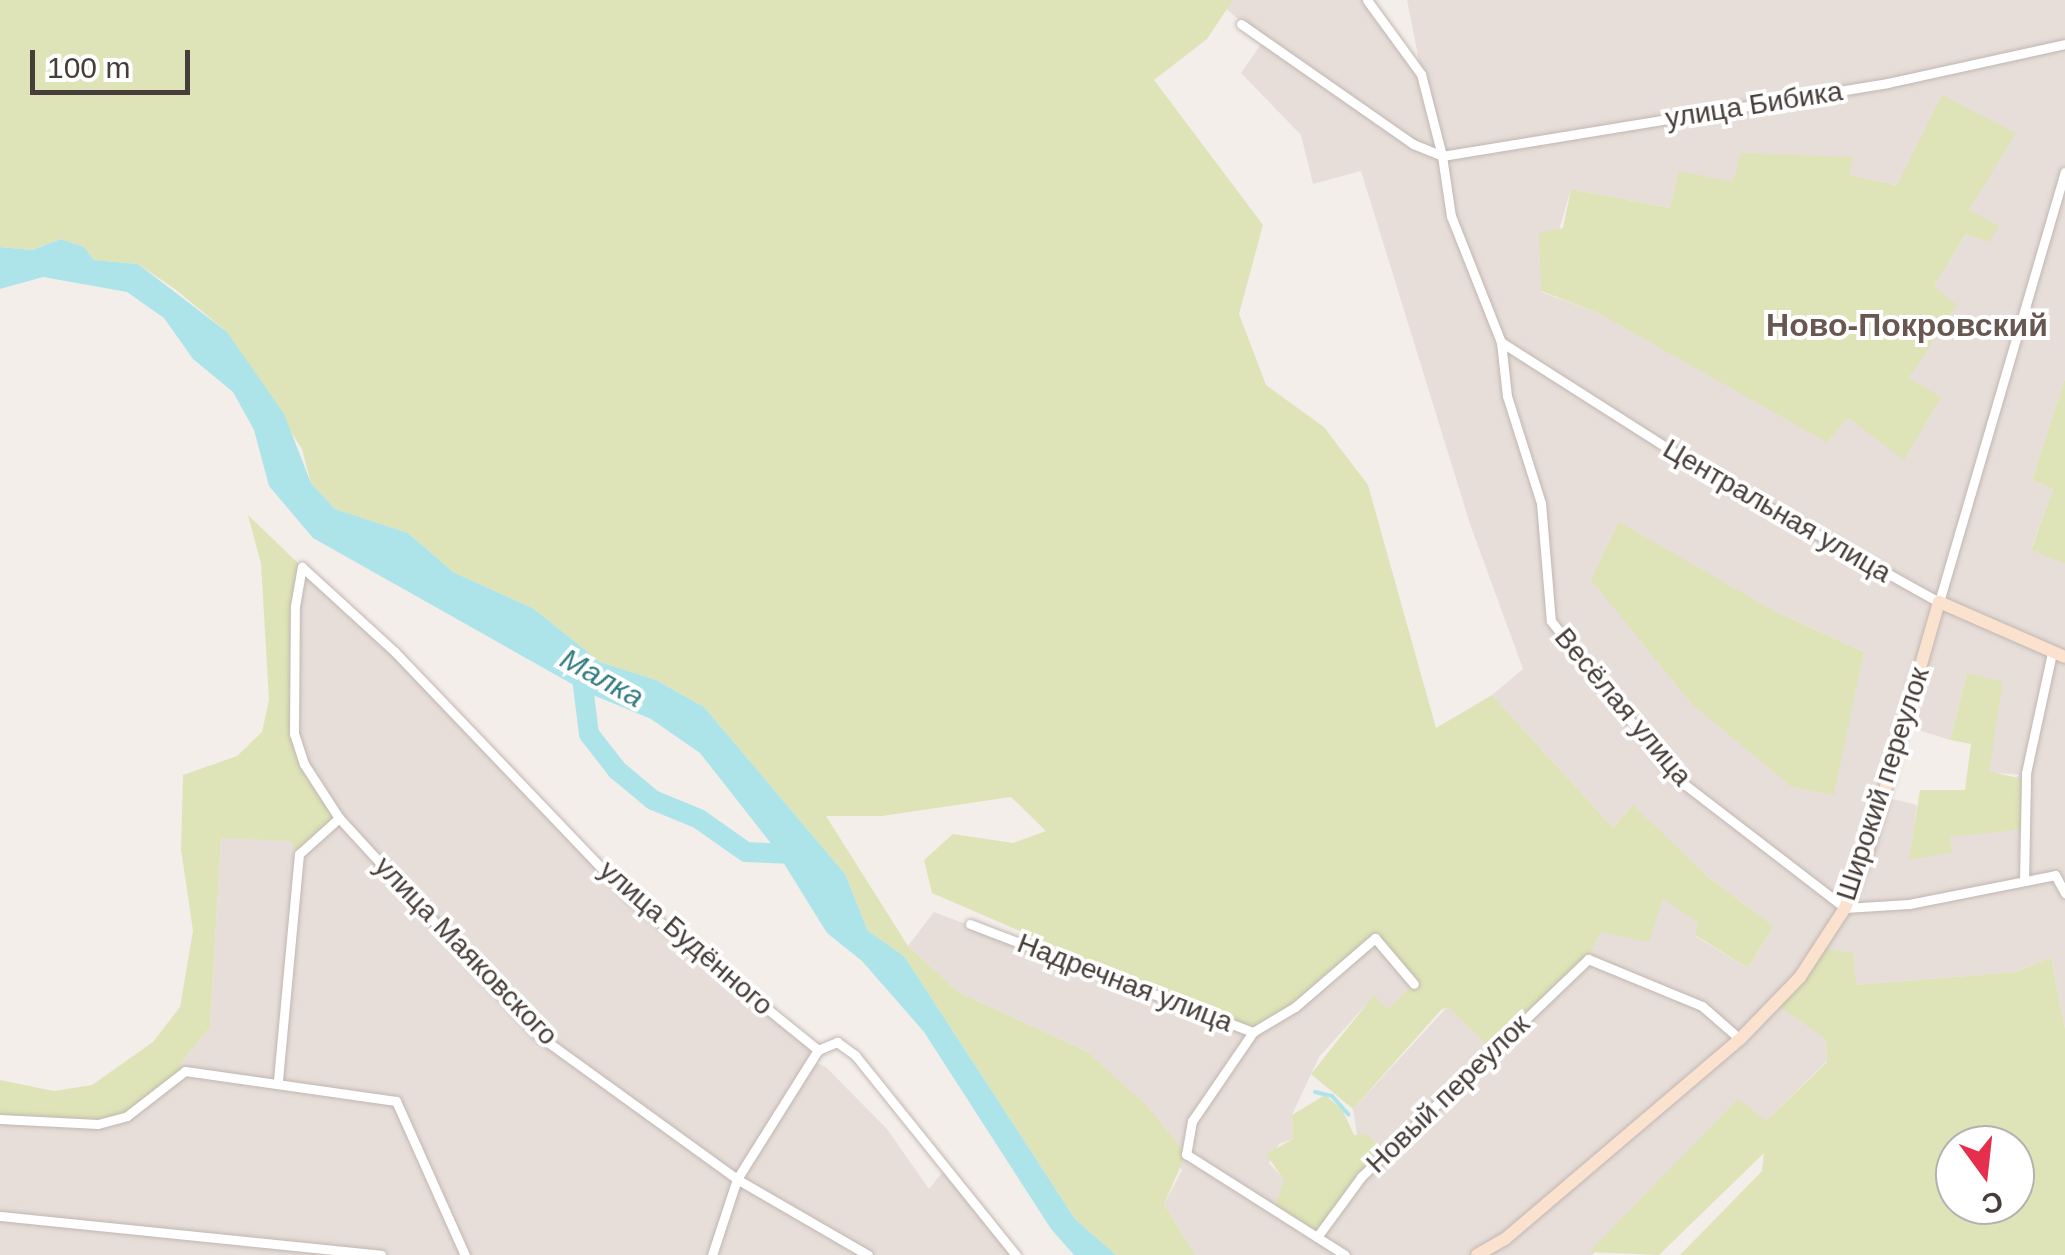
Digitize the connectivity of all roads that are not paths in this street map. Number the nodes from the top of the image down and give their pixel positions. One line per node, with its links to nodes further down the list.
1 (1367, 0): 4 (street, Весёлая улица)
2 (1242, 24): 4 (street)
3 (2065, 44): 4 (street, улица Бибика)
4 (1442, 156): 6 (street, Весёлая улица)
5 (2065, 172): 8 (street, Широкий переулок)
6 (1501, 342): 8 (street, Центральная улица); 13 (street, Весёлая улица)
7 (302, 567): 10 (street, улица Маяковского); 18 (street, улица Будённого)
8 (1939, 602): 9 (street, Центральная улица); 13 (street, Широкий переулок)
9 (2059, 655): 11 (street)
10 (340, 818): 19 (street); 21 (street, улица Маяковского)
11 (2024, 881): 12 (street); 13 (street)
12 (2065, 893)
13 (1845, 908): 17 (street, Широкий переулок)
14 (970, 924): 16 (street, Надречная улица)
15 (1414, 984): 16 (street)
16 (1253, 1032): 23 (street, Надречная улица)
17 (1740, 1039): 23 (street, Новый переулок); 31 (street, Широкий переулок)
18 (818, 1050): 21 (street); 29 (street, улица Будённого)
19 (278, 1080): 20 (street); 26 (street)
20 (0, 1119)
21 (737, 1179): 27 (street); 28 (street, улица Маяковского)
22 (0, 1216): 24 (street)
23 (1317, 1238): 30 (street, Надречная улица)
24 (288, 1252): 25 (street)
25 (380, 1255)
26 (466, 1255)
27 (712, 1255)
28 (868, 1255)
29 (1016, 1255)
30 (1344, 1255)
31 (1477, 1255)

